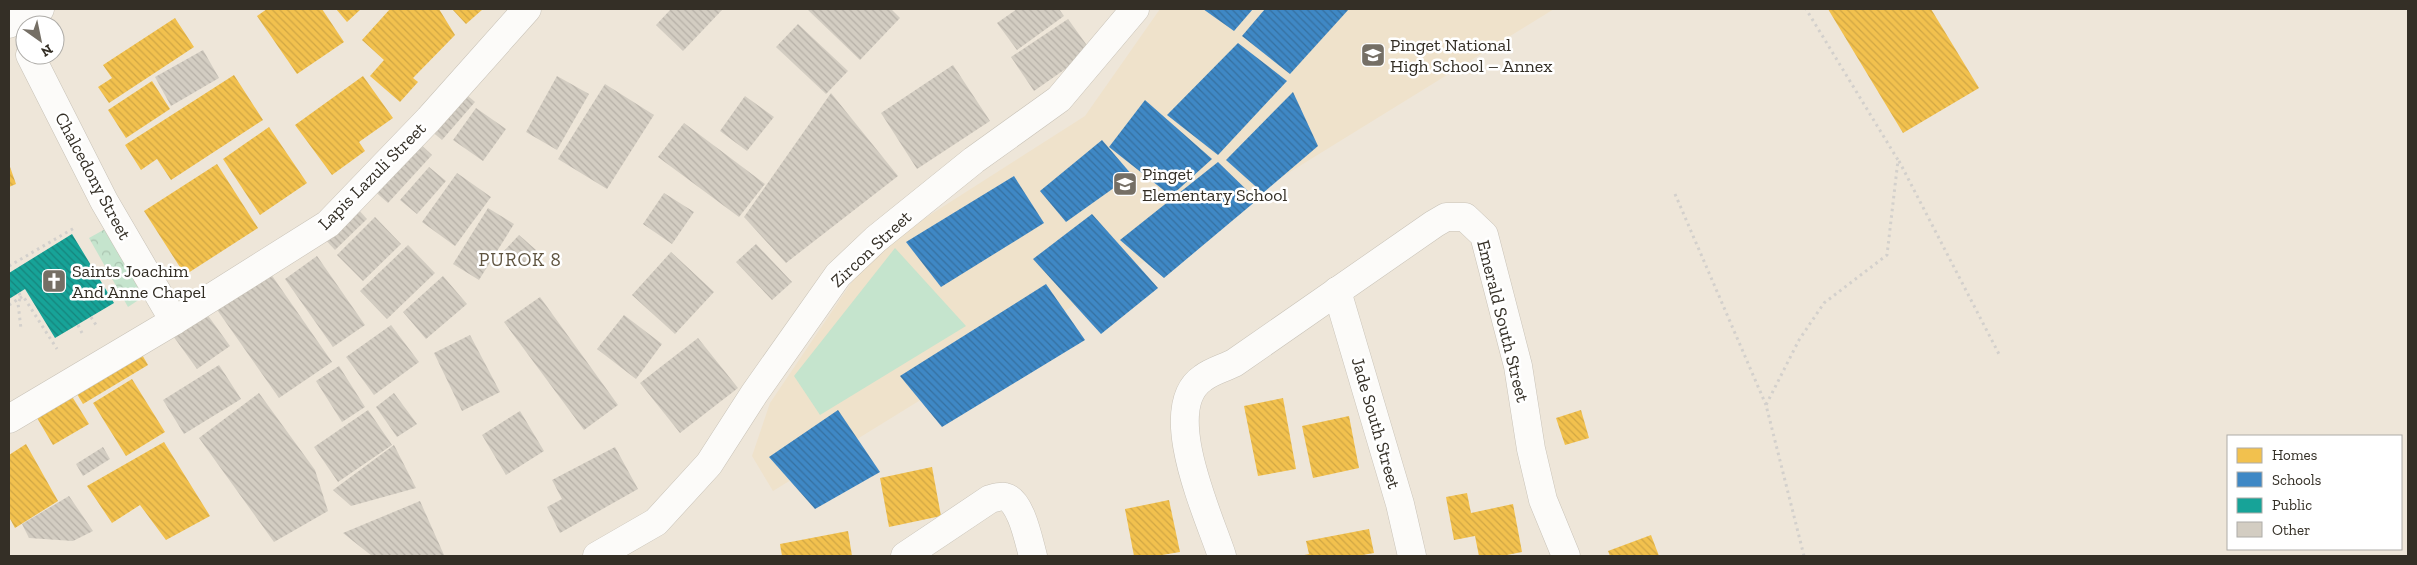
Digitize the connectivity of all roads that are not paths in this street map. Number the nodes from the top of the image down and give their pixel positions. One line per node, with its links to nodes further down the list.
1 (40, 9): 4 (street)
2 (528, 9): 7 (street, Lapis Lazuli Street)
3 (1134, 9): 9 (street, Zircon Street)
4 (11, 22)
5 (35, 65): 7 (street, Chalcedony Street)
6 (1337, 291): 12 (street, Emerald South Street); 13 (street, Jade South Street); 14 (street, Emerald South Street)
7 (174, 321): 8 (street, Lapis Lazuli Street)
8 (9, 419)
9 (596, 556)
10 (905, 556): 11 (street)
11 (1033, 556)
12 (1222, 556)
13 (1412, 556)
14 (1566, 556)

